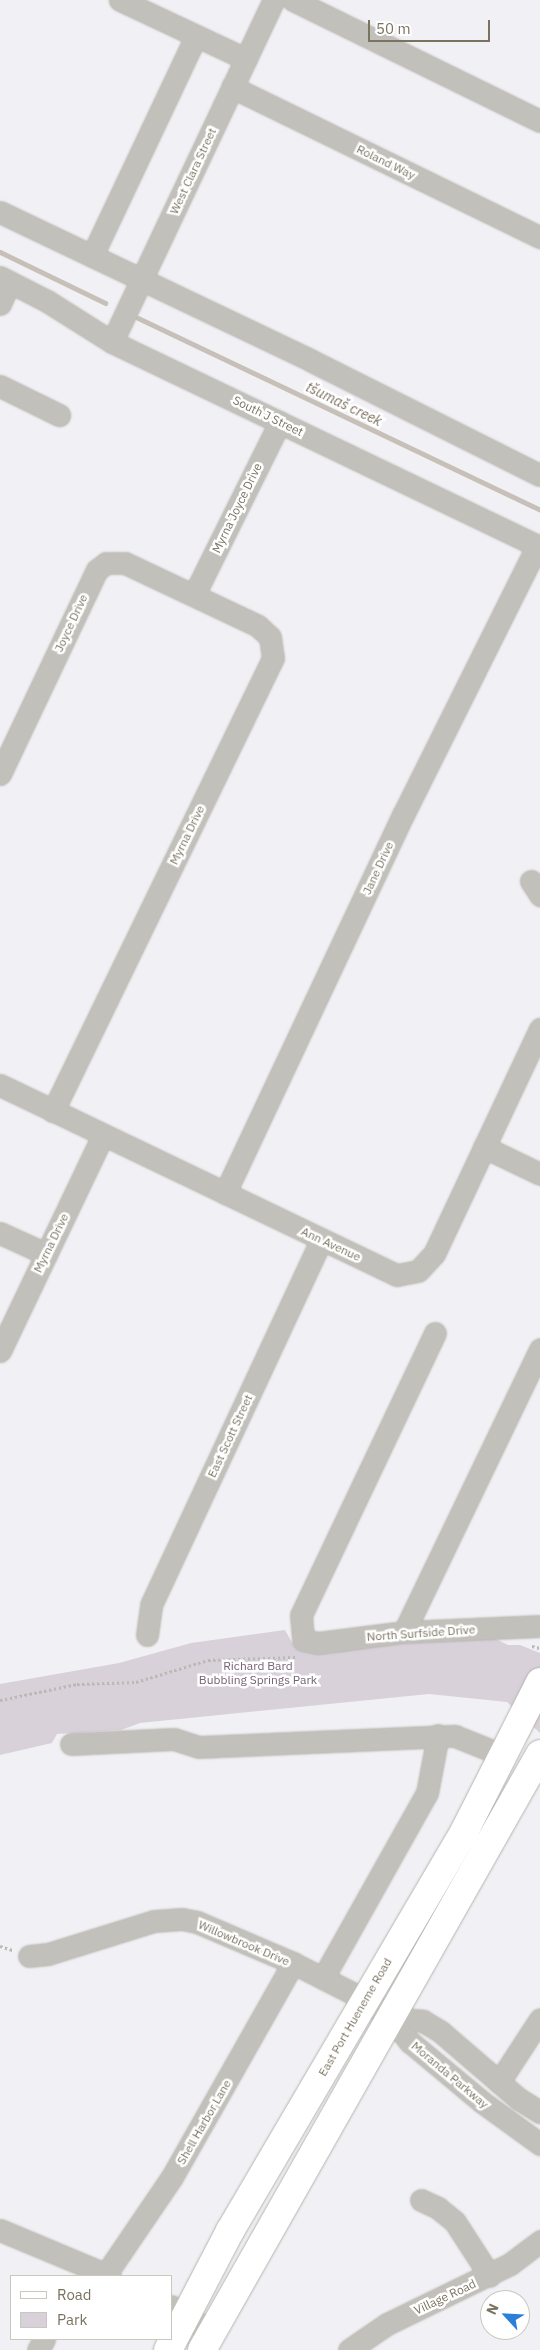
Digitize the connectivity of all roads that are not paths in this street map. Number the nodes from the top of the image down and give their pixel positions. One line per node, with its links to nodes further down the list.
1 (120, 0): 4 (street)
2 (274, 0): 5 (street, West Clara Street)
3 (293, 0): 7 (street)
4 (196, 36): 5 (street); 10 (street)
5 (246, 59): 6 (street, West Clara Street)
6 (232, 87): 9 (street, Roland Way); 12 (street, West Clara Street)
7 (540, 121)
8 (0, 212): 10 (street)
9 (540, 237)
10 (92, 256): 12 (street)
11 (5, 280): 13 (street); 14 (street, South J Street)
12 (142, 280): 14 (street, West Clara Street); 18 (street)
13 (0, 304)
14 (112, 342): 17 (street, South J Street)
15 (0, 386): 16 (street)
16 (59, 415)
17 (280, 422): 19 (street, South J Street); 20 (street, Myrna Joyce Drive)
18 (540, 474)
19 (538, 547): 28 (street, Jane Drive)
20 (194, 595): 21 (street, Joyce Drive); 24 (street, Myrna Drive)
21 (0, 774)
22 (540, 1029): 26 (street, Ann Avenue)
23 (0, 1085): 24 (street, Ann Avenue)
24 (53, 1111): 25 (street, Ann Avenue)
25 (103, 1135): 28 (street, Ann Avenue); 31 (street, Myrna Drive)
26 (484, 1147): 27 (street); 30 (street, Ann Avenue)
27 (540, 1174)
28 (225, 1193): 30 (street, Ann Avenue)
29 (0, 1233): 31 (street)
30 (321, 1240): 37 (street, East Scott Street)
31 (46, 1254): 34 (street, Myrna Drive)
32 (435, 1333): 36 (street, North Surfside Drive)
33 (540, 1349): 36 (street)
34 (0, 1351)
35 (540, 1626): 36 (street, North Surfside Drive)
36 (404, 1632)
37 (147, 1636)
38 (540, 1682): 42 (main road, East Port Hueneme Road)
39 (438, 1736): 40 (street); 42 (street); 45 (street)
40 (71, 1744)
41 (540, 1754): 47 (main road)
42 (502, 1755): 46 (main road, East Port Hueneme Road)
43 (29, 1956): 44 (street, Willowbrook Drive)
44 (293, 1963): 45 (street, Willowbrook Drive); 56 (street, Shell Harbor Lane)
45 (323, 1978): 46 (street, Willowbrook Drive)
46 (366, 2000): 47 (street, Willowbrook Drive); 58 (main road, East Port Hueneme Road)
47 (391, 2018): 49 (street, Moranda Parkway); 51 (street, Moranda Parkway); 60 (main road)
48 (540, 2018): 49 (street)
49 (499, 2082): 50 (street, Moranda Parkway)
50 (540, 2112)
51 (540, 2144)
52 (421, 2200): 57 (street)
53 (0, 2230): 55 (street)
54 (540, 2241): 57 (street, Village Road)
55 (76, 2271): 56 (street)
56 (108, 2275)
57 (490, 2276): 61 (street, Village Road)
58 (179, 2309): 59 (main road, East Port Hueneme Road); 60 (street)
59 (172, 2335)
60 (206, 2341)
61 (349, 2350)

